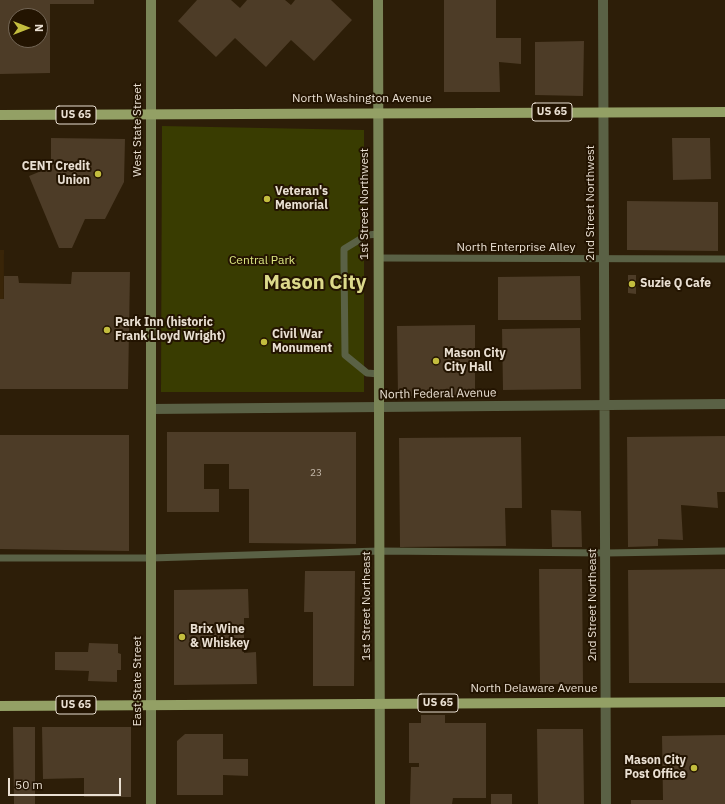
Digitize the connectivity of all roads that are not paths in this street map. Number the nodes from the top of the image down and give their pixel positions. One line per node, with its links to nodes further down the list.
1 (151, 0): 8 (main road, West State Street)
2 (378, 0): 4 (main road, 1st Street Northwest)
3 (603, 0): 6 (street, 2nd Street Northwest)
4 (378, 112): 6 (main road, North Washington Avenue / US 65); 8 (main road, North Washington Avenue / US 65); 9 (main road, 1st Street Northwest)
5 (725, 112): 6 (main road, North Washington Avenue / US 65)
6 (603, 113): 11 (street, 2nd Street Northwest)
7 (0, 114): 8 (main road, North Washington Avenue / US 65)
8 (151, 115): 17 (main road, West State Street)
9 (379, 234): 10 (main road, 1st Street Northwest); 13 (lane)
10 (379, 258): 11 (lane, North Enterprise Alley); 13 (main road, 1st Street Northwest)
11 (604, 259): 12 (lane, North Enterprise Alley); 15 (street, 2nd Street Northwest)
12 (725, 259)
13 (379, 374): 16 (main road, 1st Street Northwest)
14 (725, 404): 15 (street, North Federal Avenue)
15 (604, 405): 16 (street, North Federal Avenue); 20 (street, 2nd Street Northeast)
16 (379, 407): 17 (street, North Federal Avenue); 18 (main road, 1st Street Northeast)
17 (151, 410): 22 (main road, East State Street)
18 (379, 551): 20 (lane); 22 (lane); 25 (main road, 1st Street Northeast)
19 (725, 551): 20 (lane)
20 (606, 553): 23 (street, 2nd Street Northeast)
21 (0, 558): 22 (lane)
22 (151, 558): 26 (main road, East State Street)
23 (606, 702): 24 (main road, North Delaware Avenue / US 65); 25 (main road, North Delaware Avenue / US 65); 30 (street, 2nd Street Northeast)
24 (725, 702)
25 (380, 703): 26 (main road, North Delaware Avenue / US 65); 29 (main road, 1st Street Northeast)
26 (151, 704): 27 (main road, US 65); 28 (main road, East State Street)
27 (0, 706)
28 (151, 804)
29 (380, 804)
30 (606, 804)

